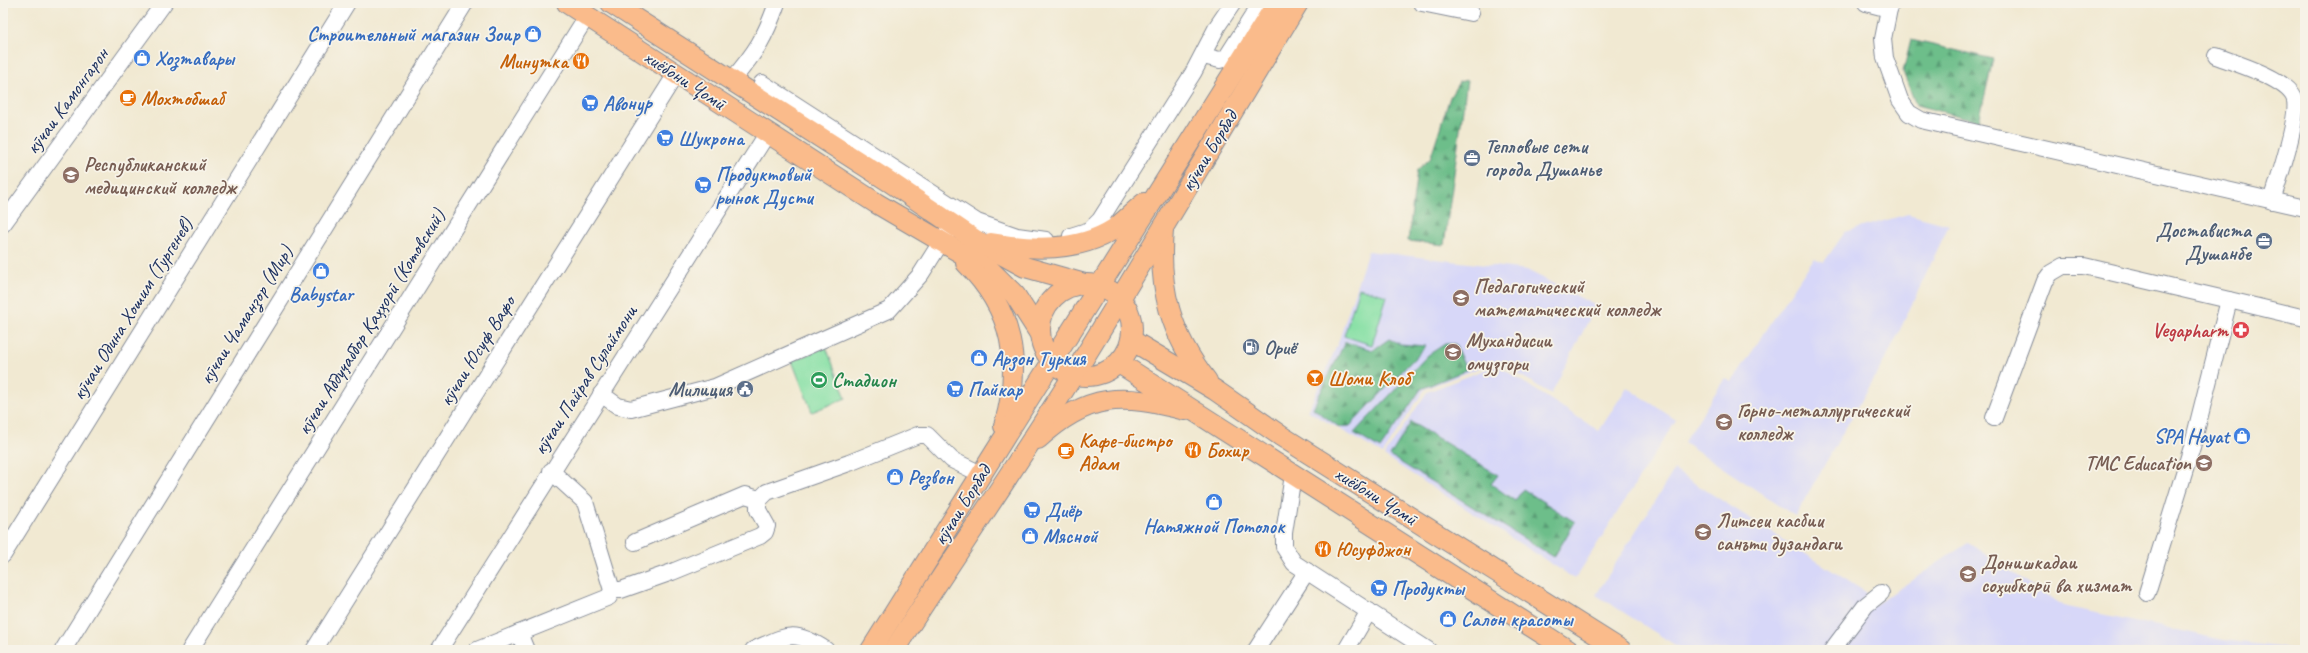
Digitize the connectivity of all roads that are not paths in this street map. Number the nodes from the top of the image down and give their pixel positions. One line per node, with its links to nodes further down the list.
1 (164, 3): 26 (street, кӯчаи Камонгарон)
2 (347, 3): 53 (street, кӯчаи Одина Хошим (Тургенев))
3 (465, 3): 60 (street, кӯчаи Чаманзор (Мир))
4 (567, 3): 15 (main road, хиёбони Ҷомӣ)
5 (611, 3): 19 (main road, хиёбони Ҷомӣ)
6 (778, 3): 19 (street)
7 (1232, 3): 16 (street)
8 (1261, 3): 16 (street)
9 (1277, 3): 23 (main road, кӯчаи Борбад)
10 (1298, 3): 28 (main road, кӯчаи Борбад)
11 (1422, 3): 14 (street)
12 (1866, 3): 13 (street)
13 (1891, 6): 24 (street)
14 (1471, 13)
15 (586, 16): 18 (main road, хиёбони Ҷомӣ); 61 (street, кӯчаи Абдуҷаббор Қаҳҳорӣ (Котовский))
16 (1203, 56): 29 (street)
17 (2216, 56): 24 (street)
18 (676, 74): 21 (main road, хиёбони Ҷомӣ); 62 (street, кӯчаи Юсуф Вафо)
19 (732, 80): 22 (main road, хиёбони Ҷомӣ)
20 (762, 83): 22 (street)
21 (767, 134): 32 (main road, хиёбони Ҷомӣ); 43 (street, кӯчаи Пайрав Сулаймони)
22 (893, 176): 27 (main road, хиёбони Ҷомӣ); 31 (street)
23 (1159, 190): 29 (main road); 33 (main road, кӯчаи Борбад)
24 (2272, 201): 25 (street)
25 (2305, 208)
26 (3, 224)
27 (952, 225): 30 (main road, хиёбони Ҷомӣ); 32 (street)
28 (1163, 229): 34 (main road, кӯчаи Борбад); 42 (main road)
29 (1098, 230): 31 (main road)
30 (977, 241): 31 (main road); 33 (main road, хиёбони Ҷомӣ)
31 (1042, 244)
32 (947, 245): 37 (main road); 43 (street); 46 (main road)
33 (1092, 285): 34 (main road); 37 (main road); 39 (main road, кӯчаи Борбад)
34 (1119, 298): 38 (main road); 41 (main road, кӯчаи Борбад)
35 (2229, 300): 36 (street); 45 (street); 57 (street)
36 (2305, 318)
37 (1040, 334): 39 (main road)
38 (1132, 340): 40 (main road); 42 (main road, хиёбони Ҷомӣ)
39 (1051, 360): 41 (main road); 46 (main road, кӯчаи Борбад)
40 (1119, 363): 41 (main road); 44 (main road, хиёбони Ҷомӣ)
41 (1073, 375): 47 (main road, кӯчаи Борбад)
42 (1215, 390): 74 (main road, хиёбони Ҷомӣ)
43 (601, 394): 48 (street, кӯчаи Пайрав Сулаймони)
44 (1202, 415): 47 (main road); 50 (main road, хиёбони Ҷомӣ)
45 (1994, 418)
46 (998, 448): 49 (main road, кӯчаи Борбад)
47 (1020, 455): 69 (main road, кӯчаи Борбад)
48 (552, 471): 55 (street); 63 (street, кӯчаи Пайрав Сулаймони)
49 (981, 474): 51 (street); 68 (main road, кӯчаи Борбад)
50 (1293, 475): 54 (street); 73 (main road, хиёбони Ҷомӣ)
51 (759, 499): 52 (street); 55 (street)
52 (635, 542)
53 (3, 555)
54 (1307, 571): 58 (street); 70 (street)
55 (612, 590): 59 (street)
56 (1880, 593): 75 (street)
57 (2147, 593)
58 (1369, 611): 71 (street); 72 (street)
59 (520, 633): 64 (street); 65 (street)
60 (63, 650)
61 (190, 650)
62 (314, 650)
63 (438, 650)
64 (477, 650)
65 (526, 650)
66 (753, 650): 67 (street)
67 (826, 650)
68 (871, 650)
69 (894, 650)
70 (1256, 650)
71 (1346, 650)
72 (1428, 650)
73 (1568, 650)
74 (1621, 650)
75 (1832, 650)

